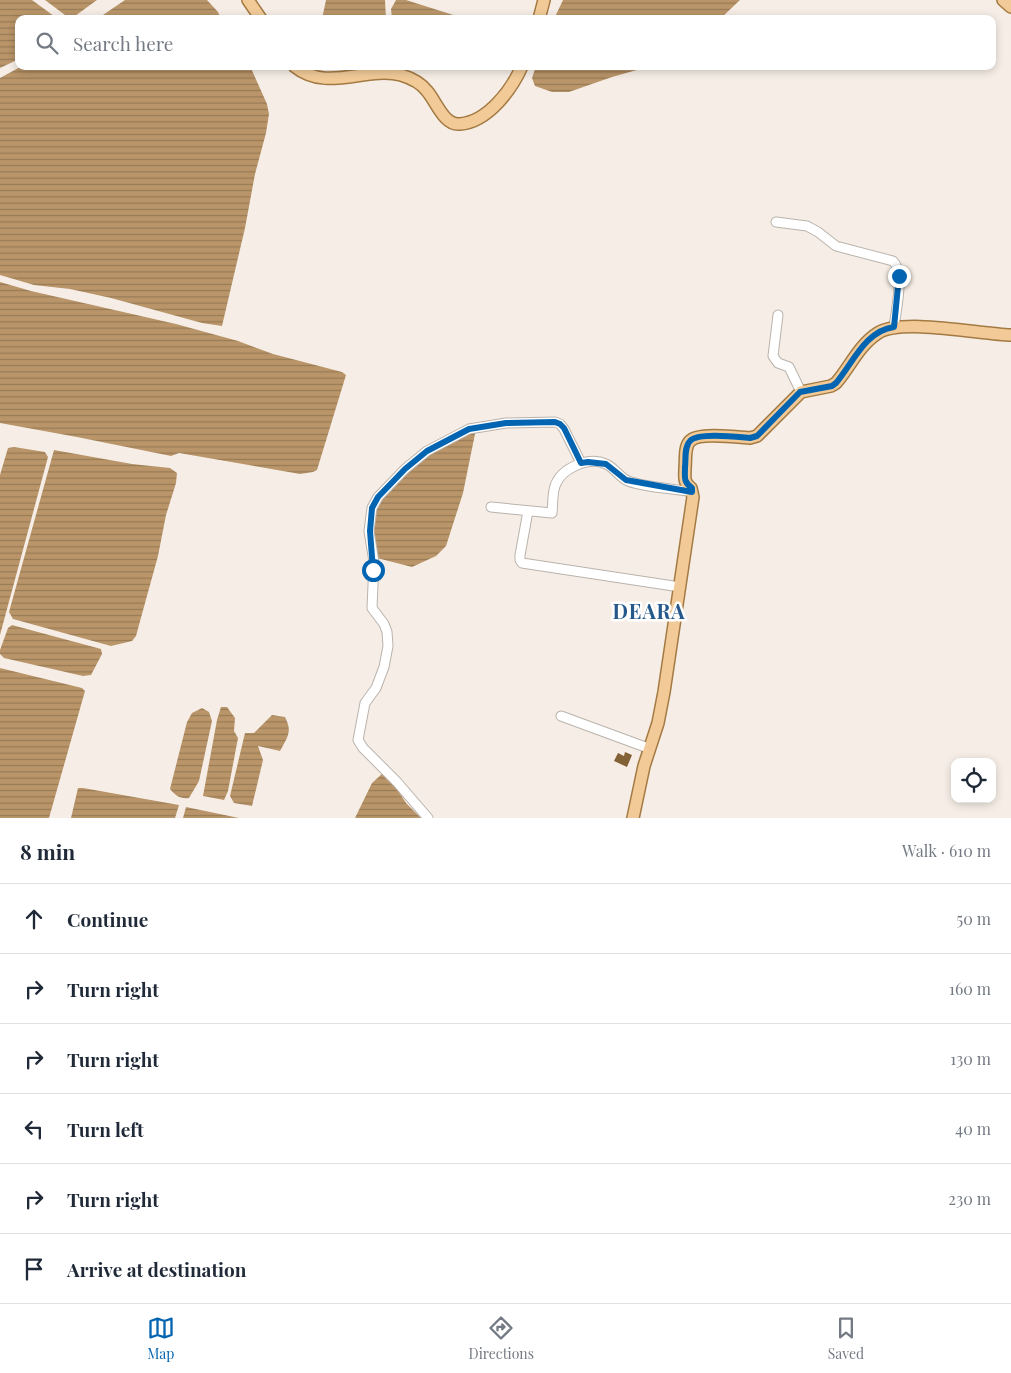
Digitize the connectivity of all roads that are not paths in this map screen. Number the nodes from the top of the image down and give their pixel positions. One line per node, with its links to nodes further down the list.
1 (248, 0): 5 (main road)
2 (544, 0): 6 (main road)
3 (1003, 0): 4 (main road)
4 (1011, 7)
5 (257, 15)
6 (540, 15)
7 (302, 70): 8 (main road)
8 (520, 70)
9 (776, 222): 11 (street)
10 (778, 315): 13 (street)
11 (894, 327): 12 (main road); 13 (main road)
12 (1011, 335)
13 (800, 392): 15 (main road)
14 (581, 463): 15 (street); 17 (street); 21 (street)
15 (692, 492): 18 (main road)
16 (491, 507): 17 (street)
17 (528, 511): 18 (street)
18 (680, 587): 20 (main road)
19 (561, 716): 20 (street)
20 (648, 748): 22 (main road)
21 (428, 818)
22 (633, 818)

